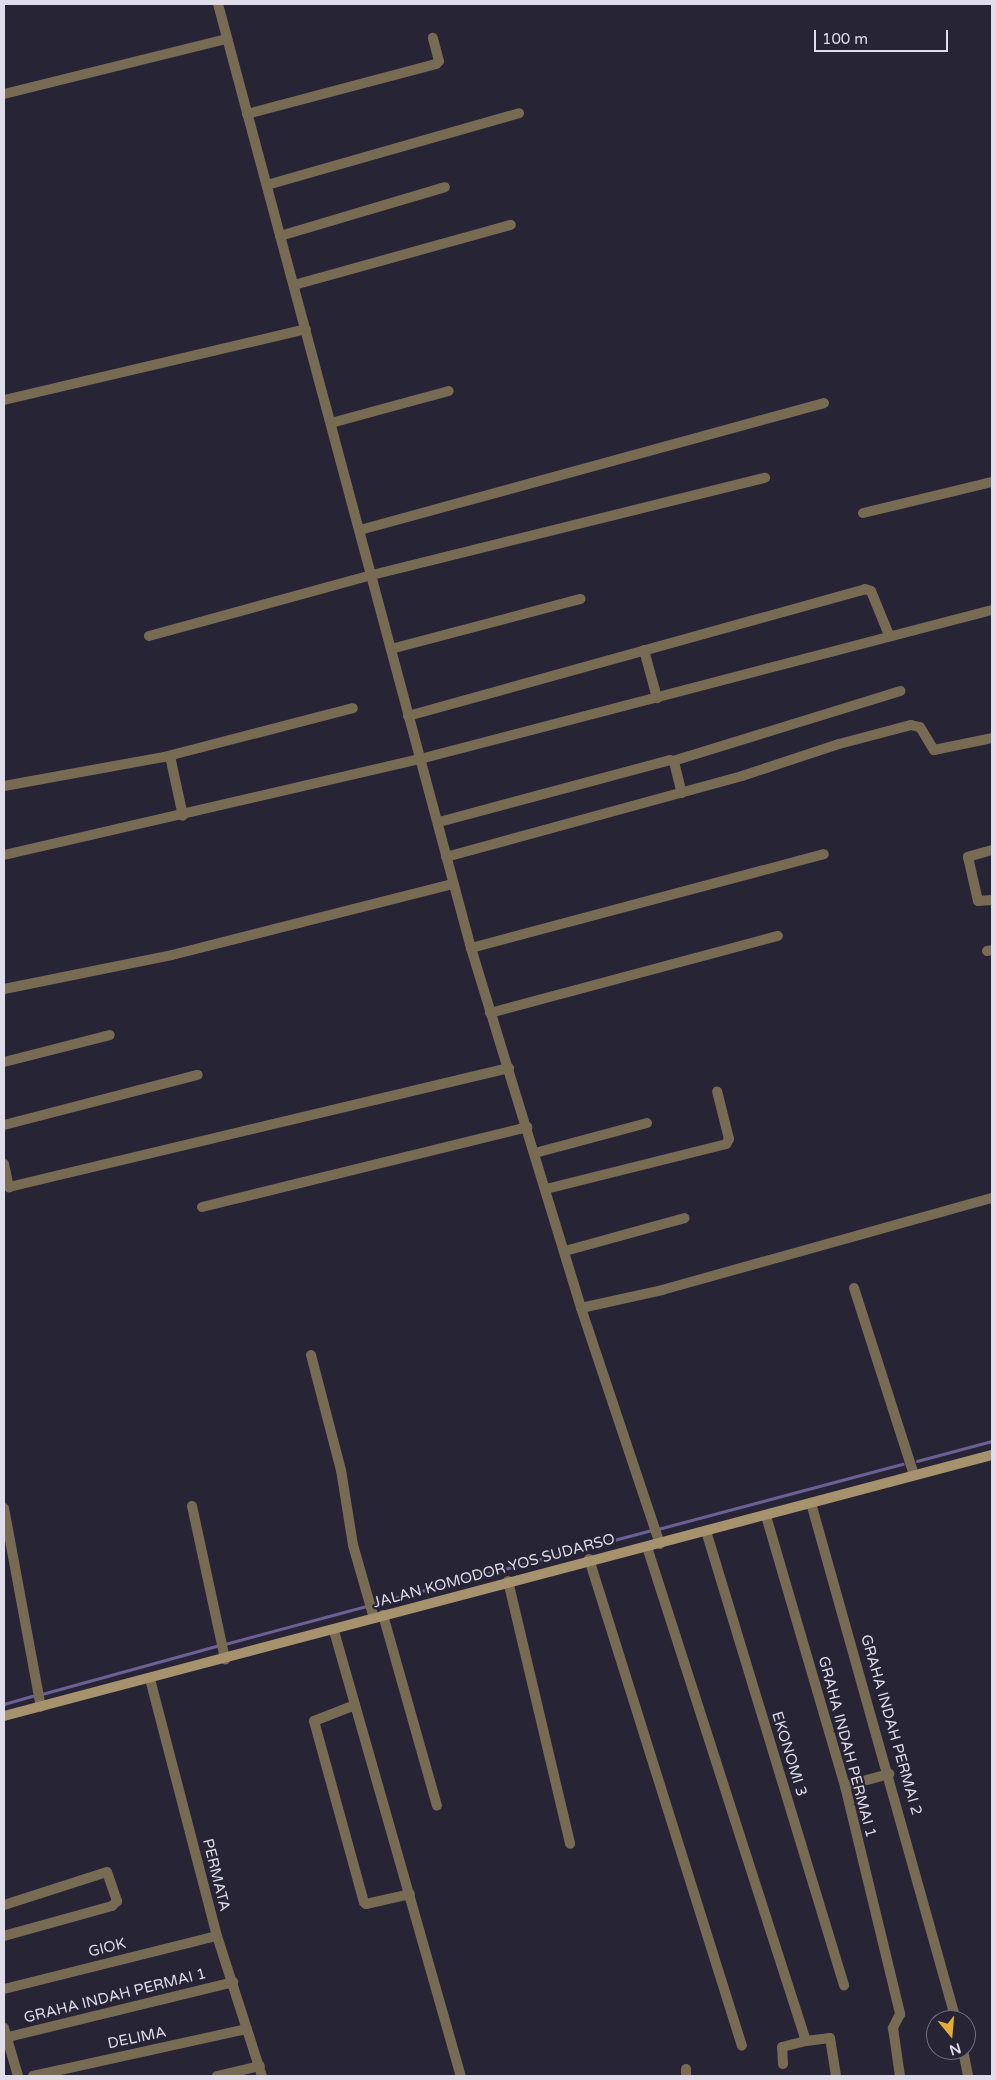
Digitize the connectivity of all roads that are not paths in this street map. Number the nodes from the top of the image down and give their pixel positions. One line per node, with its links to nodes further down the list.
1 (218, 4): 3 (street)
2 (433, 38): 6 (street)
3 (227, 40): 4 (street); 6 (street)
4 (4, 94)
5 (520, 113): 7 (street)
6 (248, 114): 7 (street)
7 (267, 185): 10 (street)
8 (446, 187): 10 (street)
9 (511, 225): 11 (street)
10 (280, 236): 11 (street)
11 (294, 285): 12 (street)
12 (306, 328): 14 (street); 16 (street)
13 (449, 391): 16 (street)
14 (4, 400)
15 (824, 403): 20 (street)
16 (331, 422): 20 (street)
17 (765, 478): 21 (street)
18 (992, 482): 19 (street)
19 (864, 513)
20 (360, 530): 21 (street)
21 (372, 575): 25 (street); 26 (street)
22 (580, 598): 26 (street)
23 (992, 610): 24 (street)
24 (889, 635): 27 (street); 29 (street)
25 (149, 636)
26 (391, 648): 31 (street)
27 (644, 650): 29 (street); 31 (street)
28 (900, 691): 35 (street)
29 (657, 698): 34 (street)
30 (353, 708): 33 (street)
31 (408, 716): 34 (street)
32 (992, 738): 37 (street)
33 (170, 756): 36 (street); 38 (street)
34 (420, 759): 38 (street); 39 (street)
35 (673, 761): 37 (street); 39 (street)
36 (4, 786)
37 (682, 793): 43 (street)
38 (182, 816): 41 (street)
39 (439, 822): 43 (street)
40 (992, 850): 45 (street)
41 (4, 854)
42 (824, 854): 47 (street)
43 (446, 857): 44 (street)
44 (453, 884): 47 (street); 48 (street)
45 (992, 900)
46 (778, 936): 49 (street)
47 (470, 948): 49 (street)
48 (4, 988)
49 (490, 1013): 52 (street)
50 (110, 1035): 51 (street)
51 (4, 1062)
52 (509, 1068): 57 (street); 59 (street)
53 (198, 1075): 56 (street)
54 (717, 1091): 60 (street)
55 (647, 1123): 58 (street)
56 (4, 1125)
57 (526, 1127): 58 (street); 62 (street)
58 (535, 1153): 60 (street)
59 (4, 1169)
60 (546, 1189): 64 (street)
61 (992, 1198): 66 (street)
62 (202, 1206)
63 (685, 1218): 64 (street)
64 (565, 1251): 66 (street)
65 (854, 1288): 69 (street)
66 (581, 1308): 75 (street)
67 (311, 1355): 79 (street)
68 (992, 1455): 69 (street, JALAN KOMODOR YOS SUDARSO)
69 (914, 1475): 70 (street, JALAN KOMODOR YOS SUDARSO)
70 (811, 1503): 73 (street, JALAN KOMODOR YOS SUDARSO); 86 (street, GRAHA INDAH PERMAI 2)
71 (192, 1506): 81 (street)
72 (4, 1508): 83 (street)
73 (766, 1516): 74 (street, JALAN KOMODOR YOS SUDARSO); 87 (street, GRAHA INDAH PERMAI 1)
74 (706, 1531): 75 (street, JALAN KOMODOR YOS SUDARSO); 95 (street, EKONOMI 3)
75 (659, 1540): 76 (street, JALAN KOMODOR YOS SUDARSO)
76 (647, 1546): 77 (street, JALAN KOMODOR YOS SUDARSO); 100 (street)
77 (589, 1560): 78 (street, JALAN KOMODOR YOS SUDARSO); 101 (street)
78 (508, 1581): 79 (street, JALAN KOMODOR YOS SUDARSO); 89 (street)
79 (376, 1614): 80 (street, JALAN KOMODOR YOS SUDARSO); 88 (street)
80 (334, 1631): 81 (street, JALAN KOMODOR YOS SUDARSO); 84 (street)
81 (224, 1655): 82 (street, JALAN KOMODOR YOS SUDARSO)
82 (150, 1679): 83 (street, JALAN KOMODOR YOS SUDARSO); 93 (street, PERMATA)
83 (41, 1703): 85 (street, JALAN KOMODOR YOS SUDARSO)
84 (355, 1705): 90 (street); 90 (street)
85 (4, 1716)
86 (889, 1774): 87 (street); 97 (street, GRAHA INDAH PERMAI 2)
87 (845, 1786): 110 (street, GRAHA INDAH PERMAI 1)
88 (437, 1806)
89 (570, 1844)
90 (410, 1894): 108 (street)
91 (4, 1905): 92 (street)
92 (4, 1936)
93 (217, 1936): 94 (street, PERMATA); 96 (street, GIOK)
94 (233, 1982): 98 (street, PERMATA); 99 (street, GRAHA INDAH PERMAI 1)
95 (844, 1985)
96 (4, 1989)
97 (954, 2010)
98 (247, 2029): 104 (street, PERMATA); 106 (street, DELIMA)
99 (5, 2034): 105 (street)
100 (806, 2041): 103 (street); 109 (street)
101 (742, 2046)
102 (965, 2060): 111 (street)
103 (783, 2064)
104 (261, 2071): 107 (street)
105 (18, 2076)
106 (33, 2076)
107 (217, 2076)
108 (462, 2076)
109 (836, 2076)
110 (900, 2076)
111 (968, 2076)

